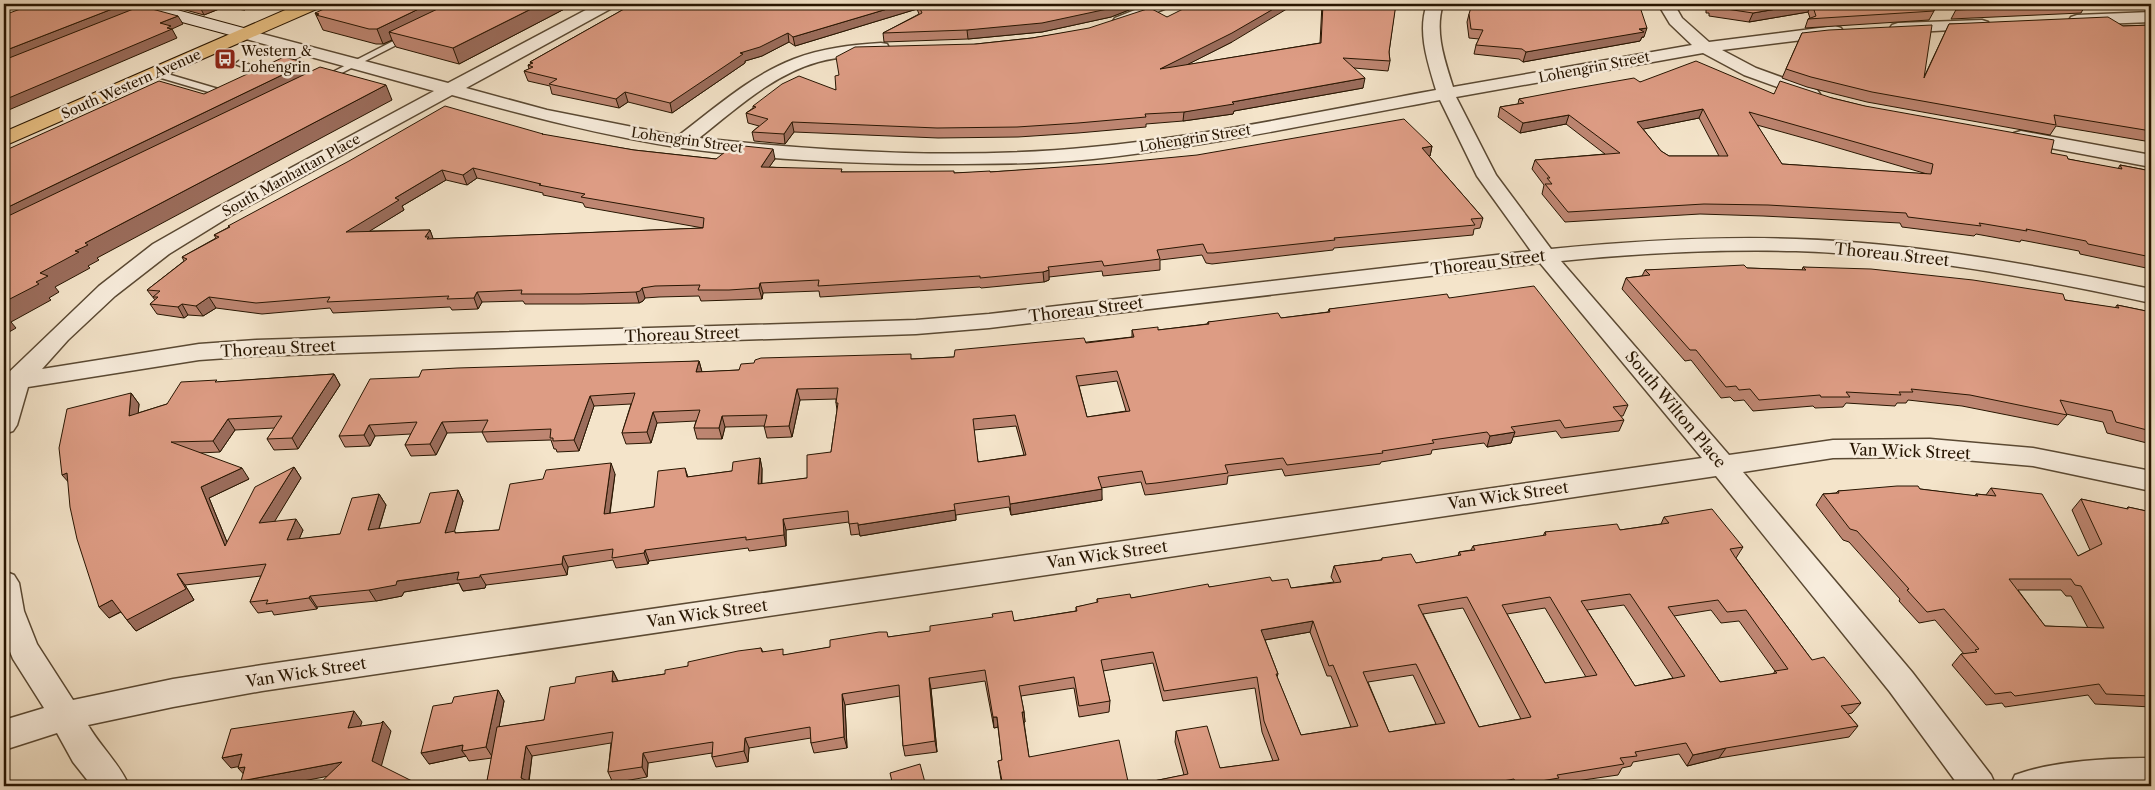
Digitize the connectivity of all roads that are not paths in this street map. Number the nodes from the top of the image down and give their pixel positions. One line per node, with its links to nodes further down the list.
1 (313, 4): 13 (main road, South Western Avenue)
2 (608, 4): 22 (street, South Manhattan Place)
3 (1163, 4): 10 (street)
4 (1435, 4): 24 (street, South Wilton Place)
5 (1666, 4): 15 (street)
6 (146, 8): 13 (street)
7 (2151, 17): 8 (street)
8 (2062, 21)
9 (2003, 24): 11 (street)
10 (1107, 25)
11 (1884, 29)
12 (1855, 30): 15 (street, Lohengrin Street)
13 (245, 34): 17 (street, Lohengrin Street); 20 (main road, South Western Avenue)
14 (415, 34): 18 (lane)
15 (1706, 47): 24 (street, Lohengrin Street); 25 (street)
16 (898, 48): 28 (street)
17 (307, 51): 18 (street, Lohengrin Street); 19 (lane)
18 (355, 63): 21 (lane); 22 (street, Lohengrin Street)
19 (239, 64)
20 (154, 73): 23 (lane); 27 (main road, South Western Avenue)
21 (311, 85)
22 (451, 89): 28 (street, Lohengrin Street); 32 (street, South Manhattan Place)
23 (229, 95)
24 (1446, 95): 28 (street, Lohengrin Street); 30 (street, South Wilton Place)
25 (1831, 100)
26 (2006, 134): 29 (street)
27 (4, 140)
28 (682, 142)
29 (2151, 161)
30 (1545, 255): 31 (street, Thoreau Street); 32 (street, Thoreau Street); 34 (street, South Wilton Place)
31 (2151, 296)
32 (10, 384): 33 (street)
33 (4, 426)
34 (1722, 464): 35 (street, Van Wick Street); 37 (street, Van Wick Street); 41 (street, South Wilton Place)
35 (2151, 481)
36 (4, 583): 37 (street)
37 (66, 716): 38 (street, Van Wick Street); 40 (street)
38 (4, 735)
39 (2151, 773): 42 (street)
40 (112, 786)
41 (1979, 786)
42 (2027, 786)

